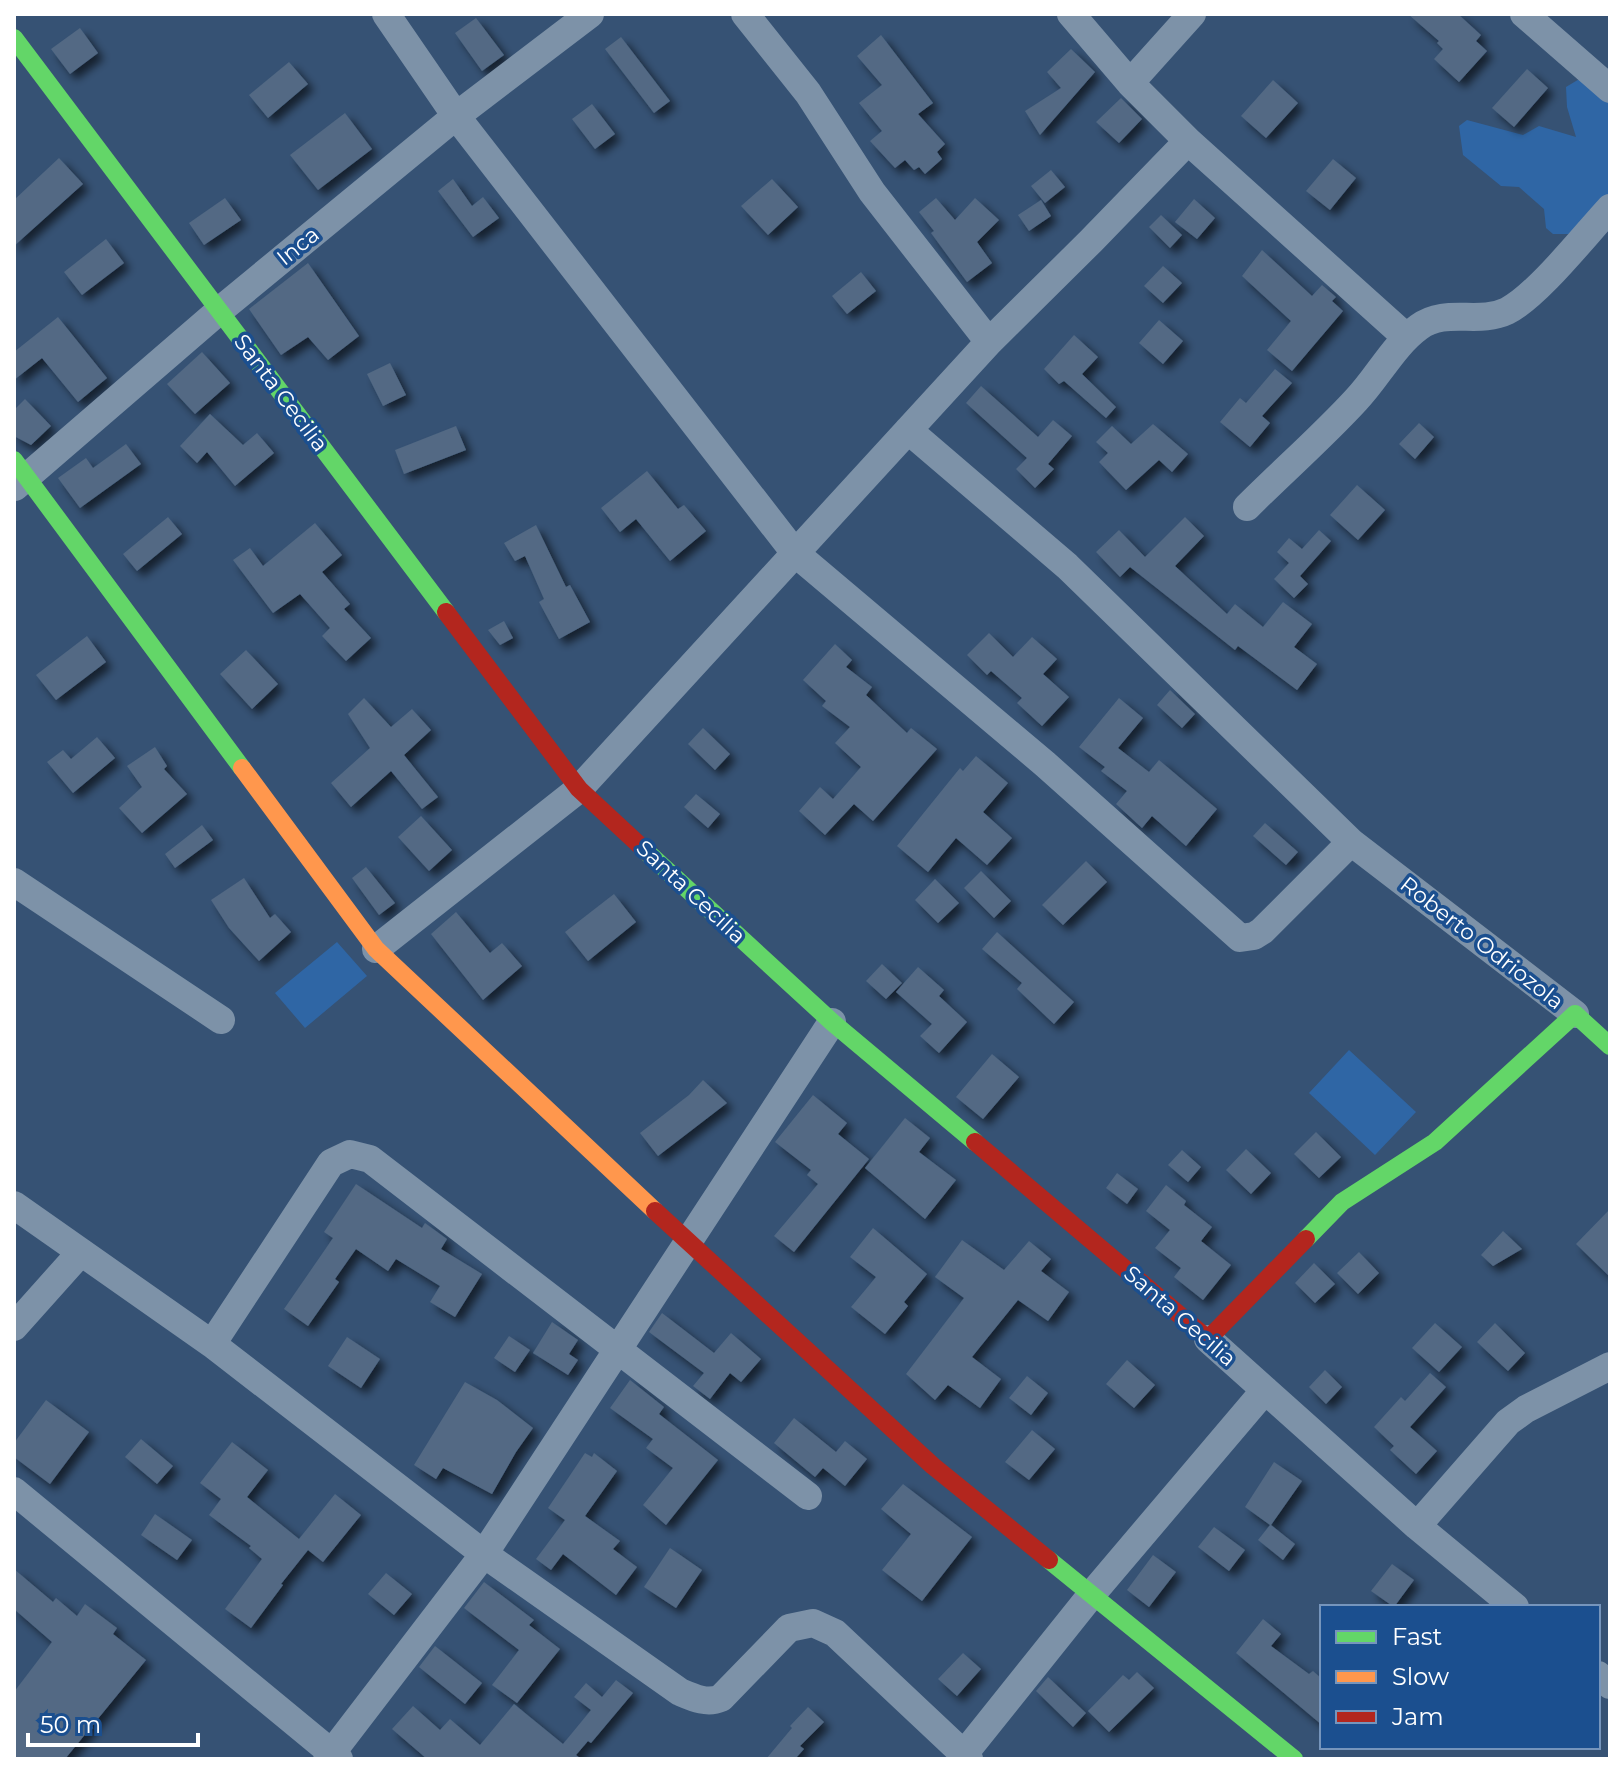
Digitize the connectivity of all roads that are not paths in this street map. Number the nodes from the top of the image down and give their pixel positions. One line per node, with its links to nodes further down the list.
1 (386, 14): 10 (street)
2 (590, 14): 10 (street, Inca)
3 (745, 14): 15 (street)
4 (1071, 14): 8 (street)
5 (1192, 14): 8 (street)
6 (1524, 14): 9 (street)
7 (14, 38): 13 (street, Santa Cecilia)
8 (1130, 83): 11 (street)
9 (1610, 89)
10 (456, 116): 13 (street, Inca); 19 (street)
11 (1188, 141): 14 (street); 15 (street)
12 (1610, 208): 14 (street)
13 (219, 311): 17 (street, Inca); 20 (street, Santa Cecilia)
14 (1406, 337): 18 (street)
15 (989, 342): 16 (street)
16 (908, 430): 19 (street); 21 (street, Roberto Odriozola)
17 (18, 475): 23 (street)
18 (1247, 507)
19 (795, 553): 20 (street); 21 (street)
20 (579, 789): 23 (street); 26 (street, Santa Cecilia)
21 (1351, 842): 24 (street, Roberto Odriozola)
22 (14, 882): 25 (street)
23 (376, 949): 29 (street)
24 (1575, 1014): 27 (street, Roberto Odriozola); 32 (street)
25 (221, 1020)
26 (832, 1022): 29 (street); 32 (street, Santa Cecilia)
27 (1610, 1046)
28 (14, 1205): 30 (street)
29 (688, 1242): 34 (street); 41 (street)
30 (81, 1252): 31 (street); 33 (street)
31 (14, 1327)
32 (1208, 1339): 36 (street, Santa Cecilia)
33 (212, 1344): 34 (street); 40 (street)
34 (619, 1348): 38 (street); 40 (street)
35 (1610, 1366): 39 (street)
36 (1265, 1390): 39 (street, Santa Cecilia); 41 (street)
37 (14, 1491): 43 (street)
38 (808, 1496)
39 (1417, 1526): 42 (street, Santa Cecilia)
40 (484, 1554): 43 (street); 44 (street)
41 (1092, 1594): 44 (street); 45 (street)
42 (1513, 1605)
43 (333, 1757)
44 (964, 1757)
45 (1294, 1759)

